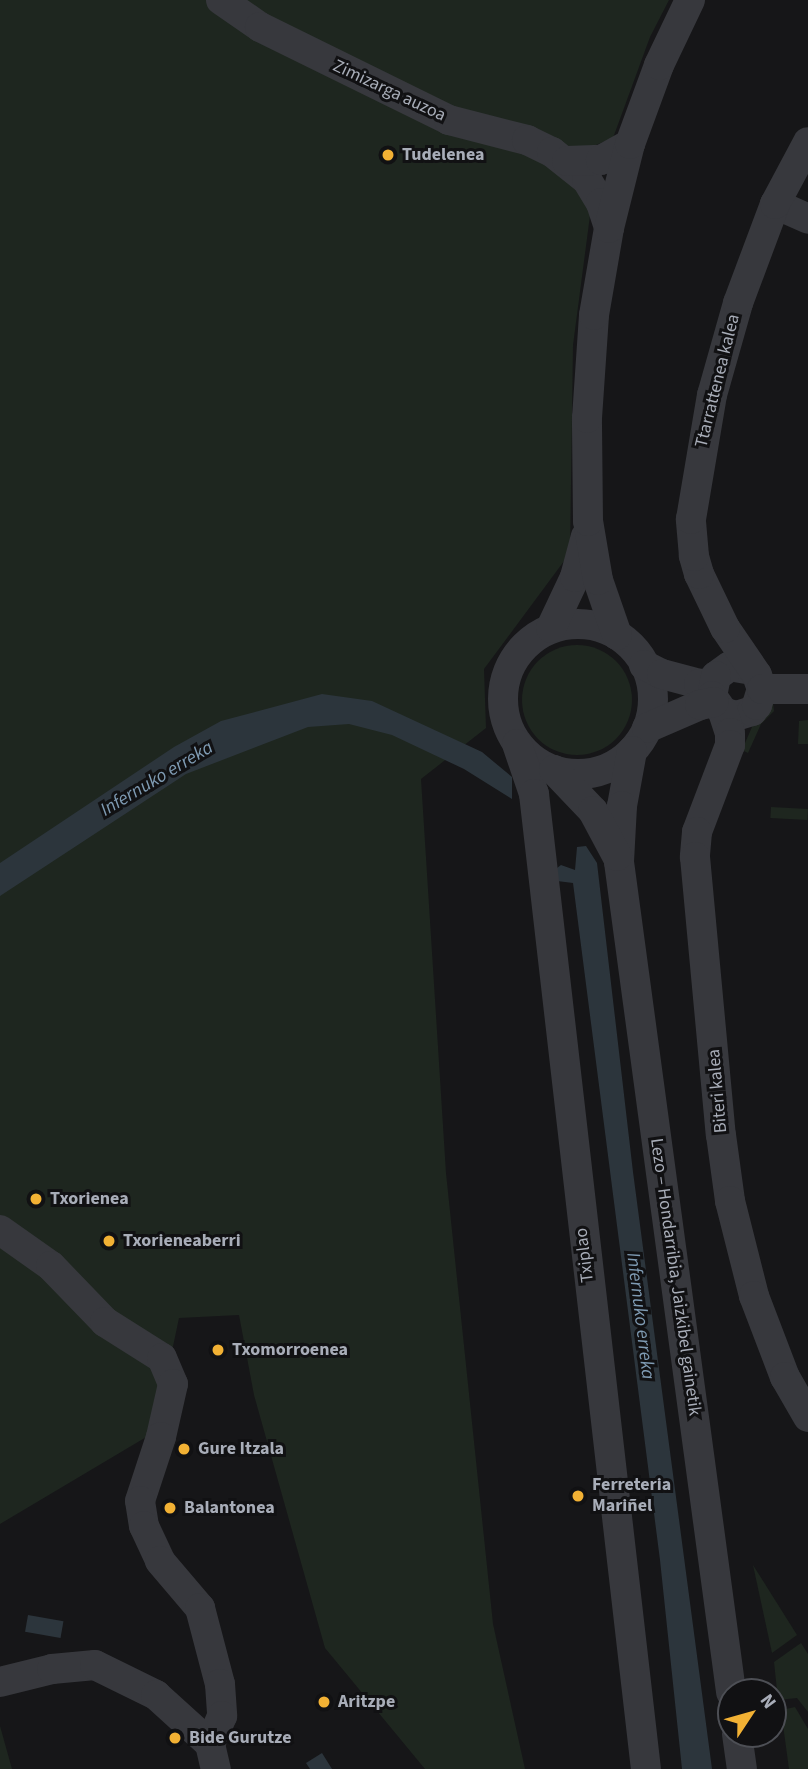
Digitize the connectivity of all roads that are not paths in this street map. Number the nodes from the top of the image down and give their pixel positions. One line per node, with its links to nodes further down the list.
1 (221, 0): 5 (street, Zimizarga auzoa)
2 (690, 0): 4 (street, Lezo – Hondarribia, Jaizkibel gainetik)
3 (808, 142): 6 (street, Ttarrattenea kalea)
4 (631, 144): 5 (street); 8 (street, Lezo – Hondarribia, Jaizkibel gainetik)
5 (567, 161): 8 (street)
6 (775, 204): 7 (street); 14 (street, Ttarrattenea kalea)
7 (808, 219)
8 (609, 228): 9 (street, Lezo – Hondarribia, Jaizkibel gainetik)
9 (588, 522): 10 (street, Lezo – Hondarribia, Jaizkibel gainetik); 11 (street, Lezo – Hondarribia, Jaizkibel gainetik)
10 (551, 628): 11 (street, Lezo – Hondarribia, Jaizkibel gainetik); 16 (street, Lezo – Hondarribia, Jaizkibel gainetik)
11 (617, 635): 12 (street, Lezo – Hondarribia, Jaizkibel gainetik)
12 (644, 665): 14 (street); 15 (street, Lezo – Hondarribia, Jaizkibel gainetik)
13 (808, 689): 14 (street)
14 (734, 691): 15 (street); 20 (street, Biteri kalea)
15 (639, 740): 17 (street, Lezo – Hondarribia, Jaizkibel gainetik); 18 (street, Lezo – Hondarribia, Jaizkibel gainetik)
16 (517, 744): 17 (street, Lezo – Hondarribia, Jaizkibel gainetik); 25 (street, Txiplao)
17 (554, 770): 18 (street, Lezo – Hondarribia, Jaizkibel gainetik)
18 (619, 862): 21 (street, Lezo – Hondarribia, Jaizkibel gainetik)
19 (0, 1230): 24 (street)
20 (808, 1417)
21 (730, 1678)
22 (0, 1682): 24 (street)
23 (739, 1748): 26 (street)
24 (213, 1756)
25 (646, 1769)
26 (742, 1769)

